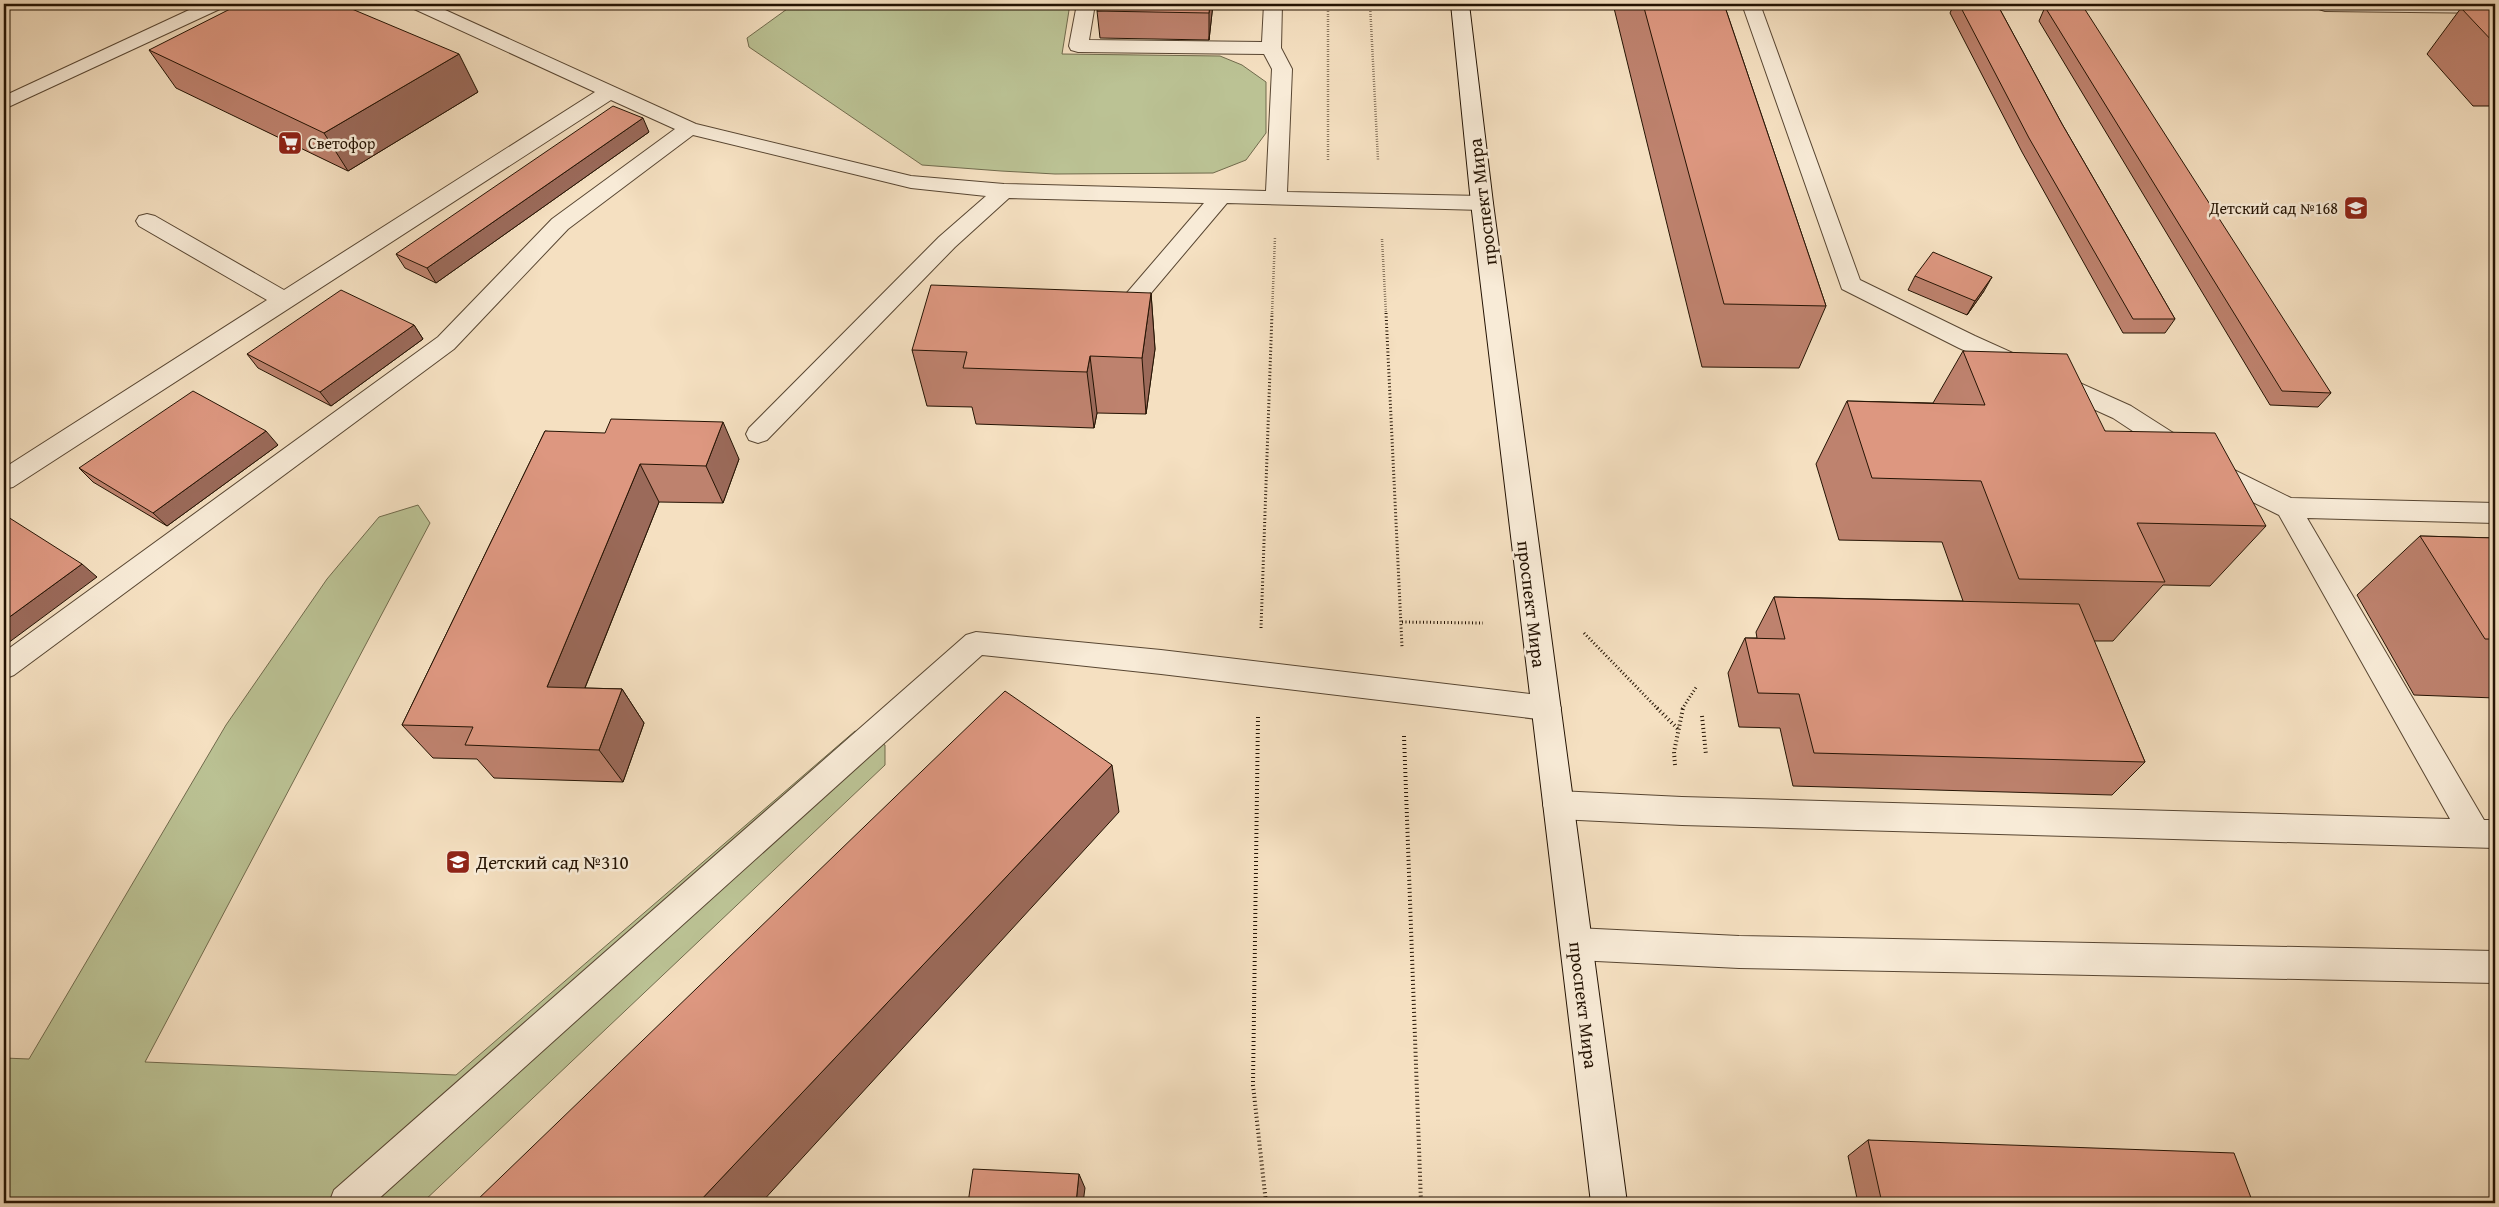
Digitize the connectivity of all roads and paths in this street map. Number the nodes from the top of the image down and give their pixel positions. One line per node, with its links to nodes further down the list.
1 (216, 4): 11 (main road)
2 (418, 4): 13 (main road)
3 (1086, 4): 12 (main road)
4 (1273, 4): 12 (main road)
5 (1328, 4): 19 (path)
6 (1370, 4): 20 (path)
7 (1460, 4): 21 (main road, проспект Мира)
8 (1751, 4): 27 (main road)
9 (2325, 5): 10 (main road)
10 (2495, 8)
11 (182, 11): 14 (main road)
12 (1271, 48): 18 (main road)
13 (608, 92): 15 (main road); 23 (main road)
14 (4, 103)
15 (690, 128): 16 (main road); 32 (main road)
16 (1004, 191): 17 (main road); 25 (main road)
17 (1222, 195): 18 (main road); 24 (main road)
18 (1276, 199): 19 (main road)
19 (1328, 200): 20 (main road)
20 (1380, 202): 21 (main road); 29 (path)
21 (1482, 203): 35 (main road, проспект Мира)
22 (147, 221): 23 (main road)
23 (286, 301): 26 (main road)
24 (1127, 307)
25 (758, 434)
26 (4, 480)
27 (2288, 508): 28 (main road); 41 (main road)
28 (2495, 513)
29 (1402, 622): 30 (path); 34 (path)
30 (1482, 623)
31 (1583, 632): 37 (path)
32 (4, 667)
33 (1697, 686): 37 (path)
34 (1403, 690): 35 (main road); 44 (main road); 45 (path)
35 (1546, 708): 39 (main road, проспект Мира)
36 (1702, 716): 38 (path)
37 (1678, 729): 40 (path)
38 (1706, 755)
39 (1558, 805): 40 (main road); 42 (main road, проспект Мира)
40 (1682, 811): 41 (main road)
41 (2485, 834)
42 (1576, 944): 43 (main road); 46 (main road, проспект Мира)
43 (2495, 967)
44 (348, 1203)
45 (1421, 1203)
46 (1609, 1203)

